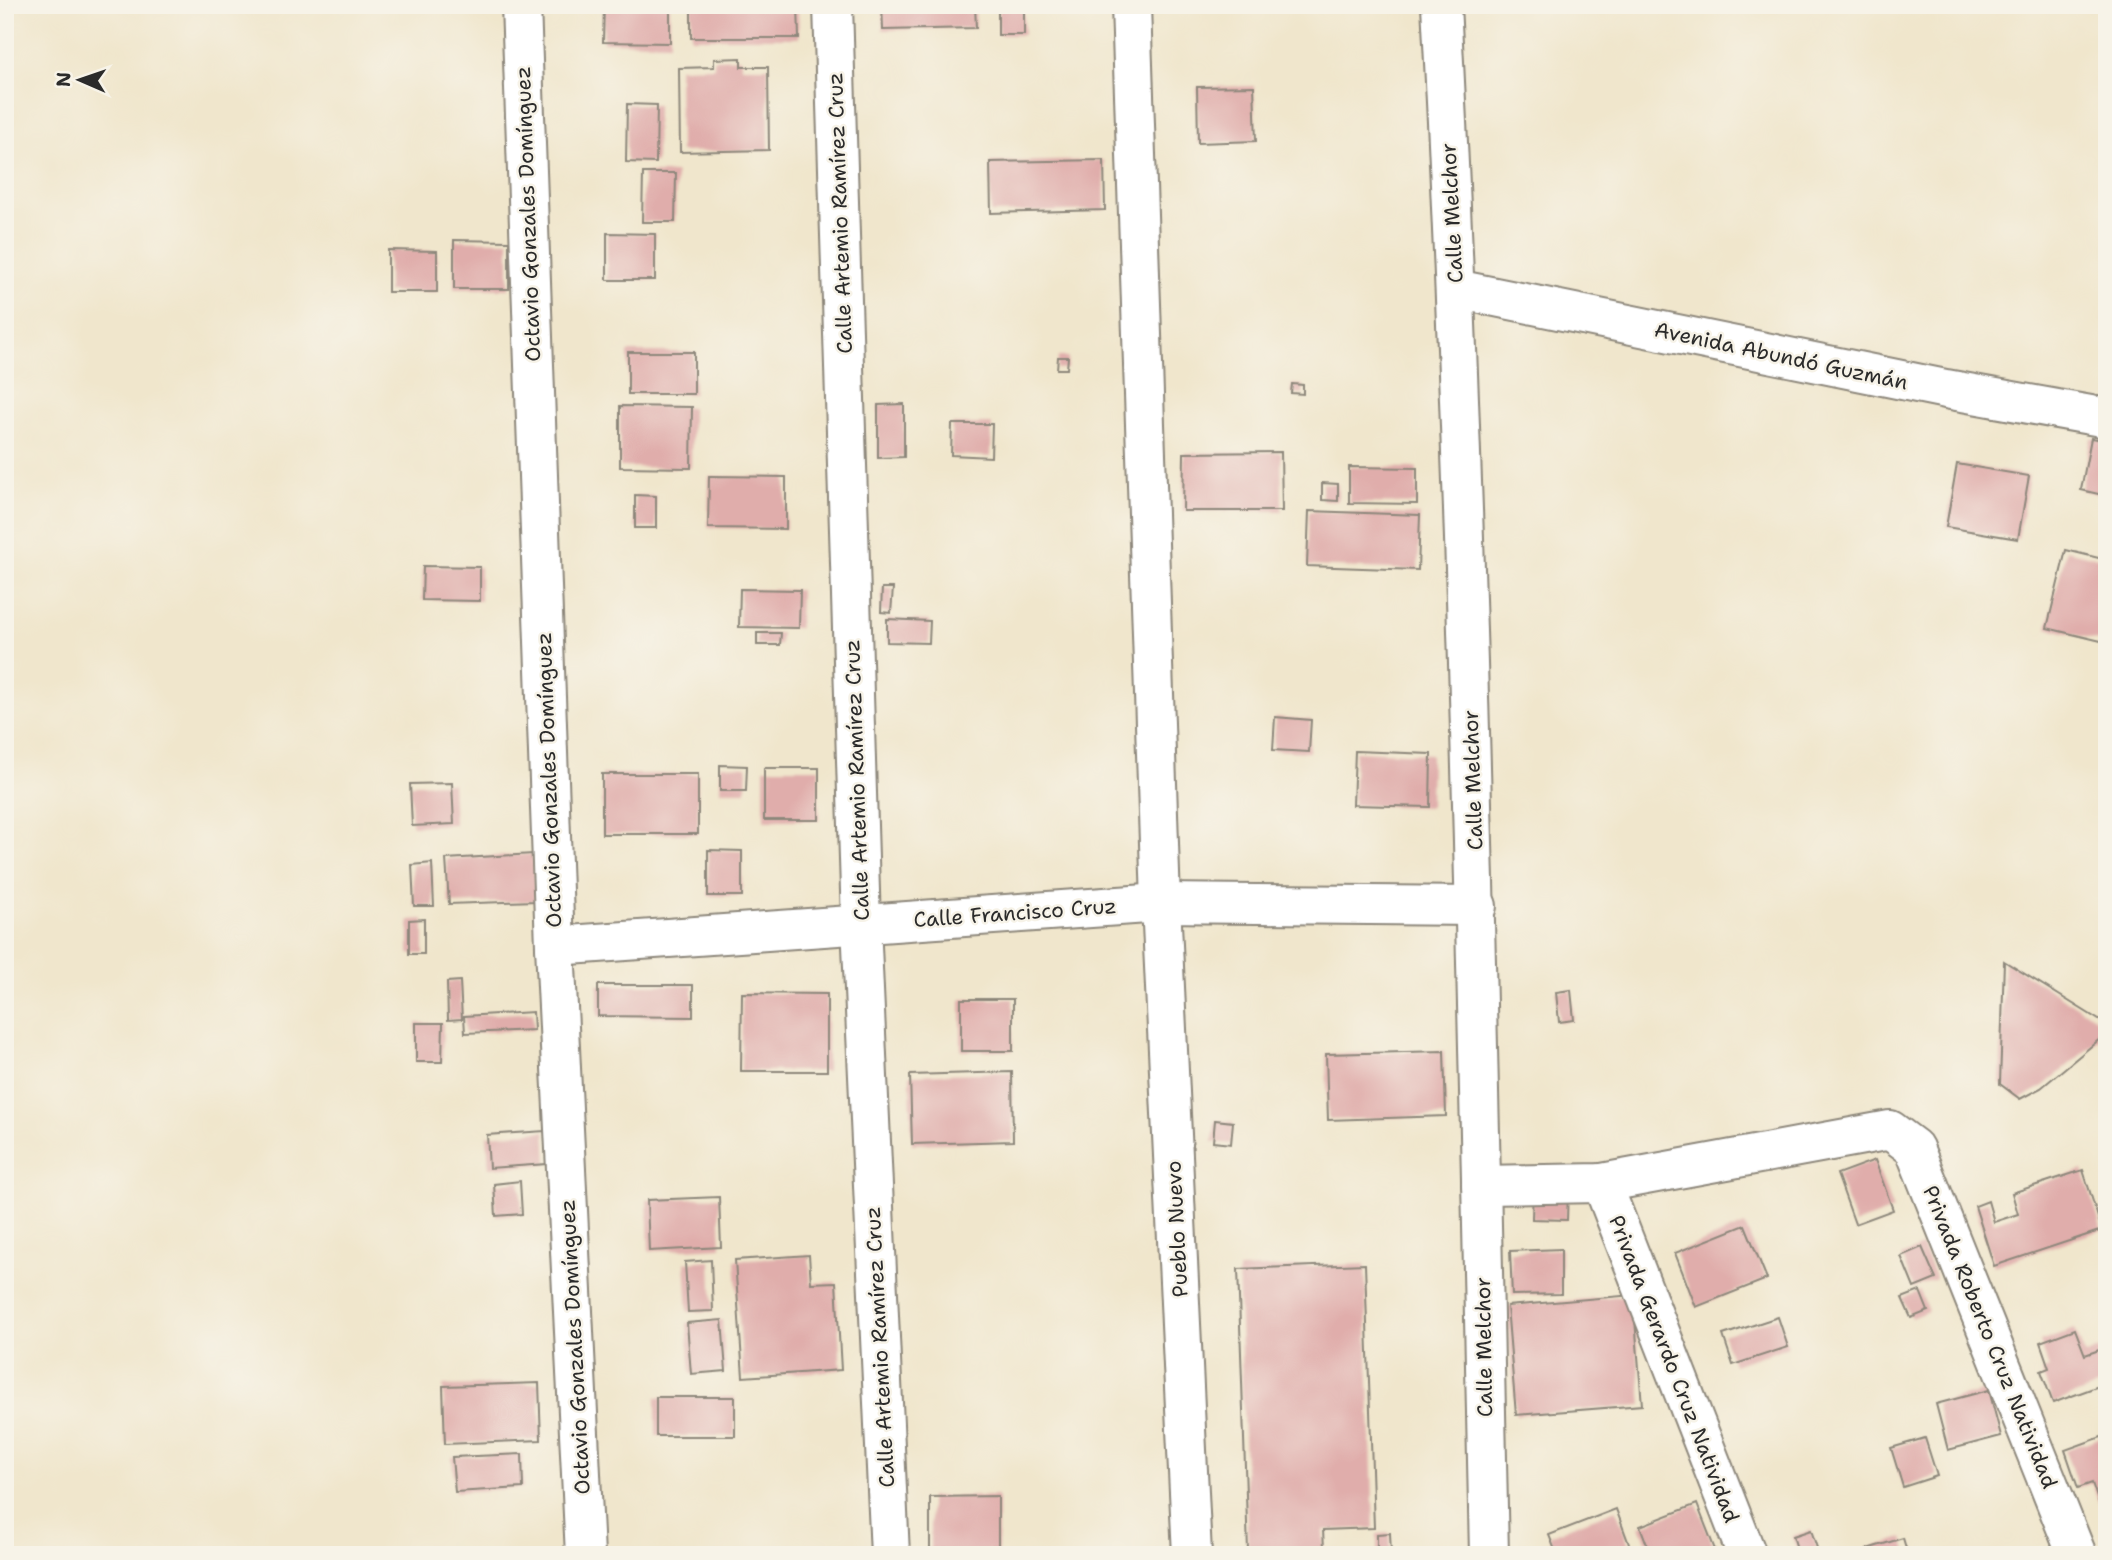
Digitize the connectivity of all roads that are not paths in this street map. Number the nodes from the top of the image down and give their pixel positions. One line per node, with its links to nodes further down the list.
1 (521, 5): 10 (street, Octavio Gonzales Domínguez)
2 (833, 5): 9 (street, Calle Artemio Ramírez Cruz)
3 (1131, 5): 7 (street, Pueblo Nuevo)
4 (1441, 5): 5 (street, Calle Melchor)
5 (1456, 289): 6 (street, Avenida Abundó Guzmán); 8 (street, Calle Melchor)
6 (2107, 418)
7 (1161, 903): 8 (street, Calle Francisco Cruz); 9 (street, Calle Francisco Cruz); 15 (street, Pueblo Nuevo)
8 (1477, 906): 12 (street, Calle Melchor)
9 (862, 924): 10 (street, Calle Francisco Cruz); 14 (street, Calle Artemio Ramírez Cruz)
10 (555, 946): 13 (street, Octavio Gonzales Domínguez)
11 (1602, 1183): 12 (street); 17 (street, Privada Gerardo Cruz Natividad); 18 (street, Privada Roberto Cruz Natividad)
12 (1481, 1185): 16 (street, Calle Melchor)
13 (585, 1555)
14 (890, 1555)
15 (1192, 1555)
16 (1489, 1555)
17 (1747, 1555)
18 (2077, 1555)

